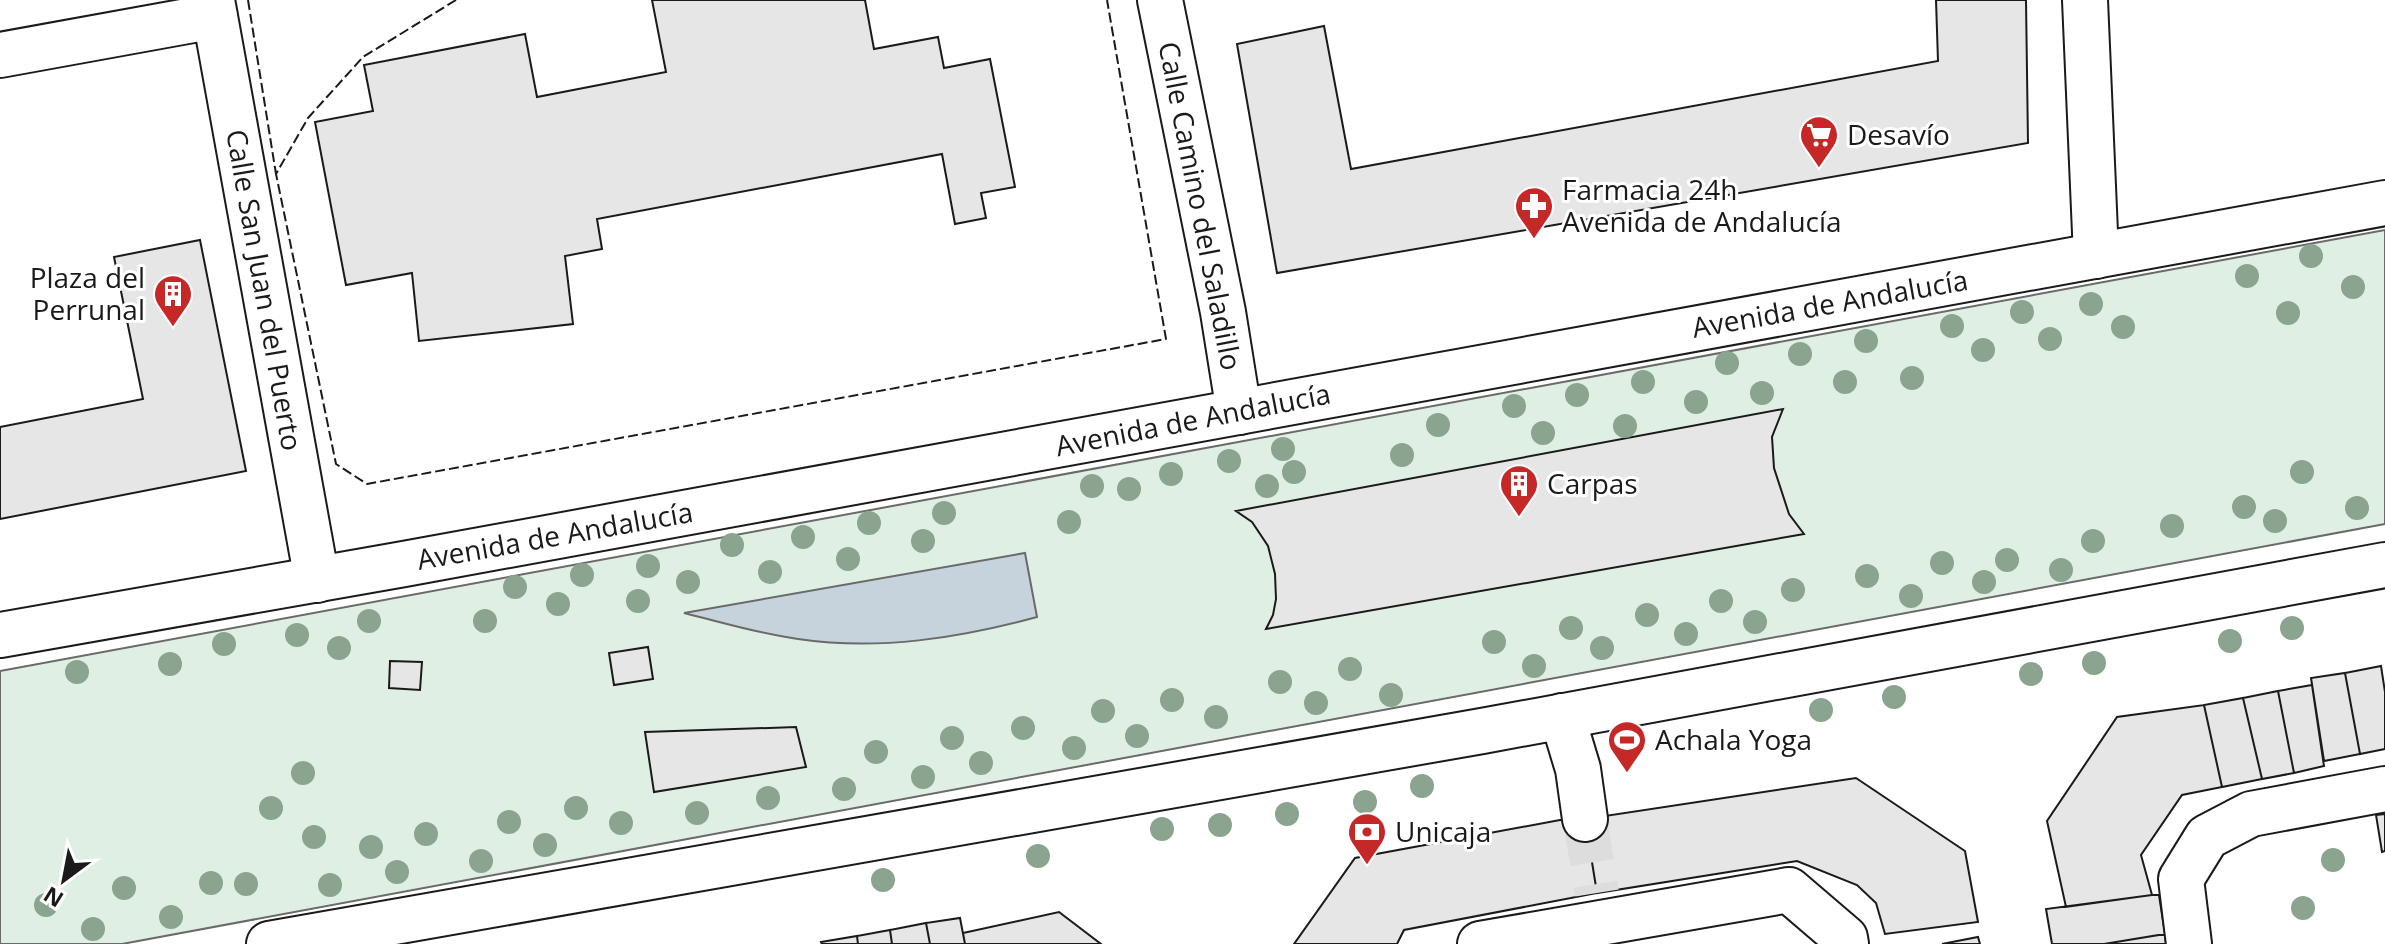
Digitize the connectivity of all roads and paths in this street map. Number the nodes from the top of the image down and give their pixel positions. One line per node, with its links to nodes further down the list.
1 (2085, 0): 6 (main road)
2 (1165, 1): 7 (main road, Calle Camino del Saladillo)
3 (214, 8): 4 (main road); 9 (main road, Calle San Juan del Puerto)
4 (0, 55)
5 (2385, 203): 6 (main road, Avenida de Andalucía)
6 (2096, 256): 7 (main road, Avenida de Andalucía)
7 (1239, 412): 9 (main road, Avenida de Andalucía)
8 (2385, 565): 11 (main road)
9 (317, 580): 10 (main road, Avenida de Andalucía)
10 (0, 635)
11 (1562, 716): 13 (main road); 14 (main road)
12 (2385, 789): 18 (main road)
13 (1585, 819)
14 (440, 929): 15 (main road)
15 (269, 944)
16 (1480, 944): 17 (main road)
17 (1846, 944)
18 (2189, 944)

